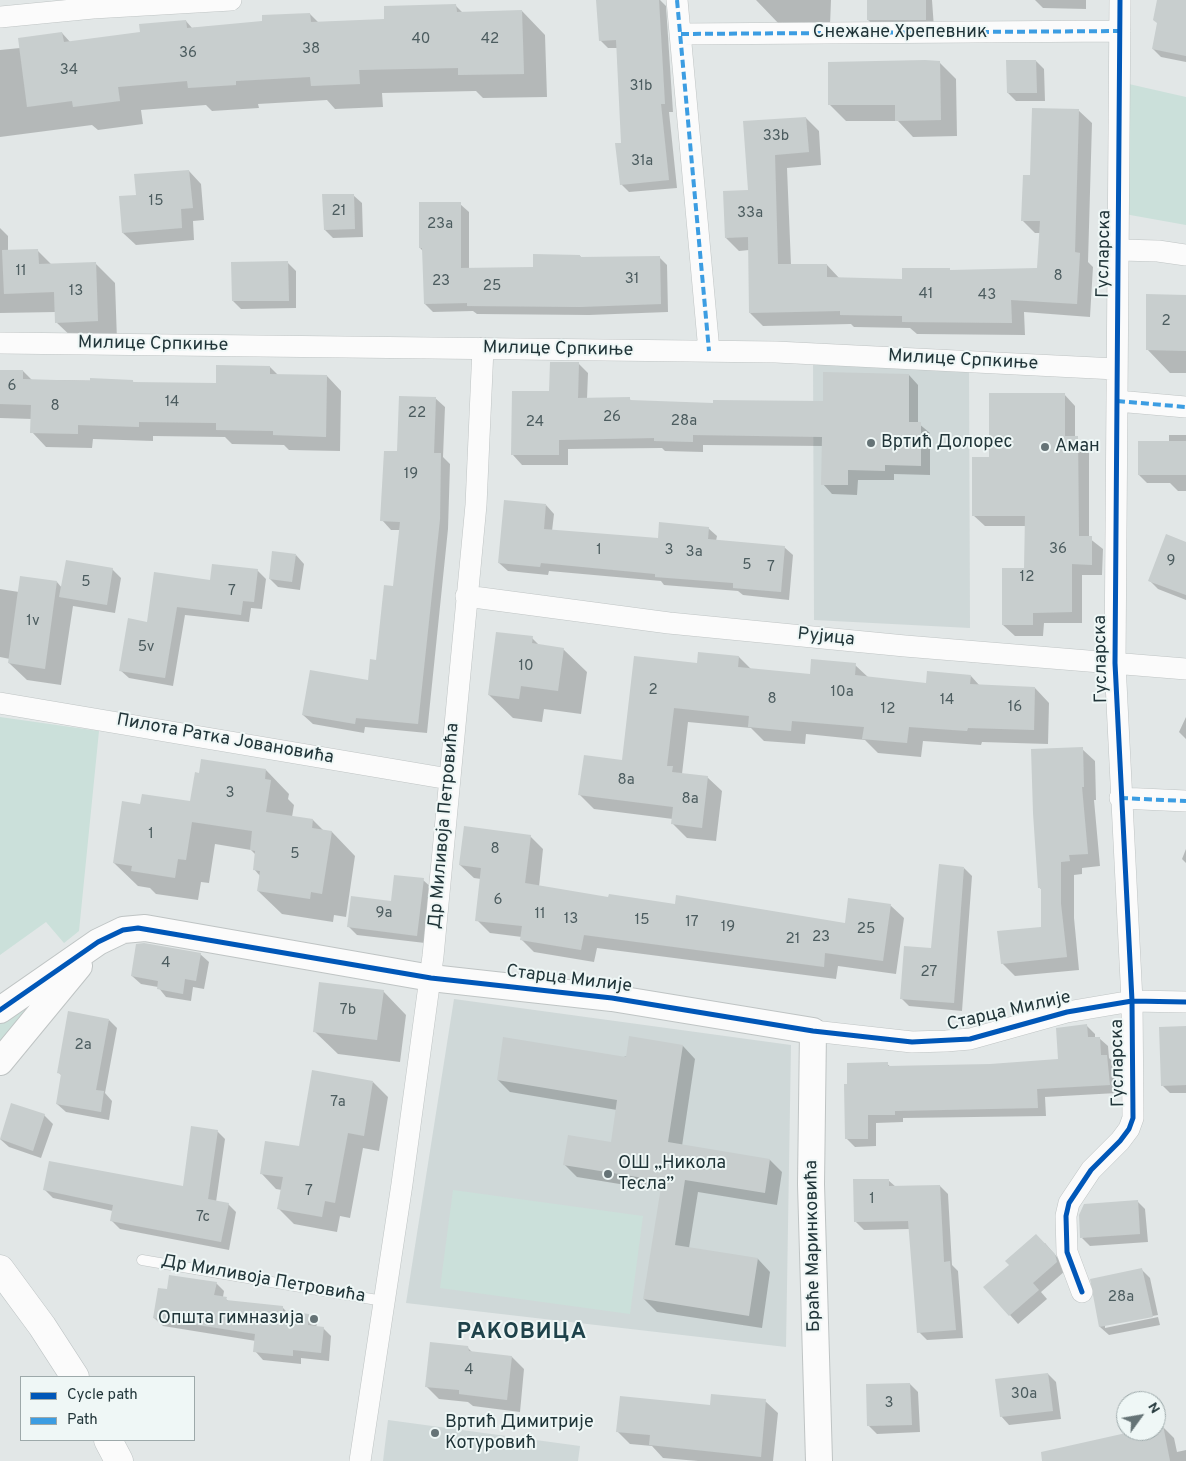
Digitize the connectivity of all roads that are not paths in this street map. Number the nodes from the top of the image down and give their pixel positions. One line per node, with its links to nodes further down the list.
1 (231, 0): 4 (street)
2 (677, 0): 7 (street)
3 (1120, 0): 6 (street, Гусларска)
4 (186, 1): 5 (street)
5 (0, 17)
6 (1120, 32): 7 (street, Снежане Хрепевник); 8 (street, Гусларска)
7 (680, 34): 12 (street)
8 (1120, 250): 9 (street); 13 (street, Гусларска)
9 (1186, 255)
10 (0, 343): 11 (street, Милице Српкиње)
11 (483, 348): 12 (street, Милице Српкиње); 16 (street, Др Миливоја Петровића)
12 (709, 351): 13 (street, Милице Српкиње)
13 (1116, 369): 14 (street, Гусларска)
14 (1117, 401): 15 (street); 17 (street, Гусларска)
15 (1186, 407)
16 (466, 596): 17 (street, Рујица); 20 (street, Др Миливоја Петровића)
17 (1114, 663): 18 (street, Рујица); 21 (street, Гусларска)
18 (1186, 669)
19 (0, 703): 20 (street, Пилота Ратка Јовановића)
20 (449, 779): 24 (street, Др Миливоја Петровића)
21 (1120, 798): 22 (street); 25 (street, Гусларска)
22 (1186, 801)
23 (98, 942): 24 (street, Старца Милије); 27 (street, Старца Милије); 29 (street, Старца Милије)
24 (431, 978): 28 (street, Старца Милије); 33 (street, Др Миливоја Петровића)
25 (1132, 1001): 26 (street, Старца Милије); 28 (street, Старца Милије); 32 (street, Гусларска)
26 (1186, 1002)
27 (0, 1010)
28 (813, 1031): 40 (street, Браће Маринковића)
29 (0, 1062)
30 (142, 1260): 33 (lane, Др Миливоја Петровића)
31 (0, 1268): 35 (main road)
32 (1082, 1292)
33 (383, 1301): 39 (street, Др Миливоја Петровића)
34 (0, 1305): 35 (main road)
35 (42, 1326): 36 (main road)
36 (74, 1376)
37 (109, 1441): 38 (main road)
38 (119, 1461)
39 (360, 1461)
40 (819, 1461)

